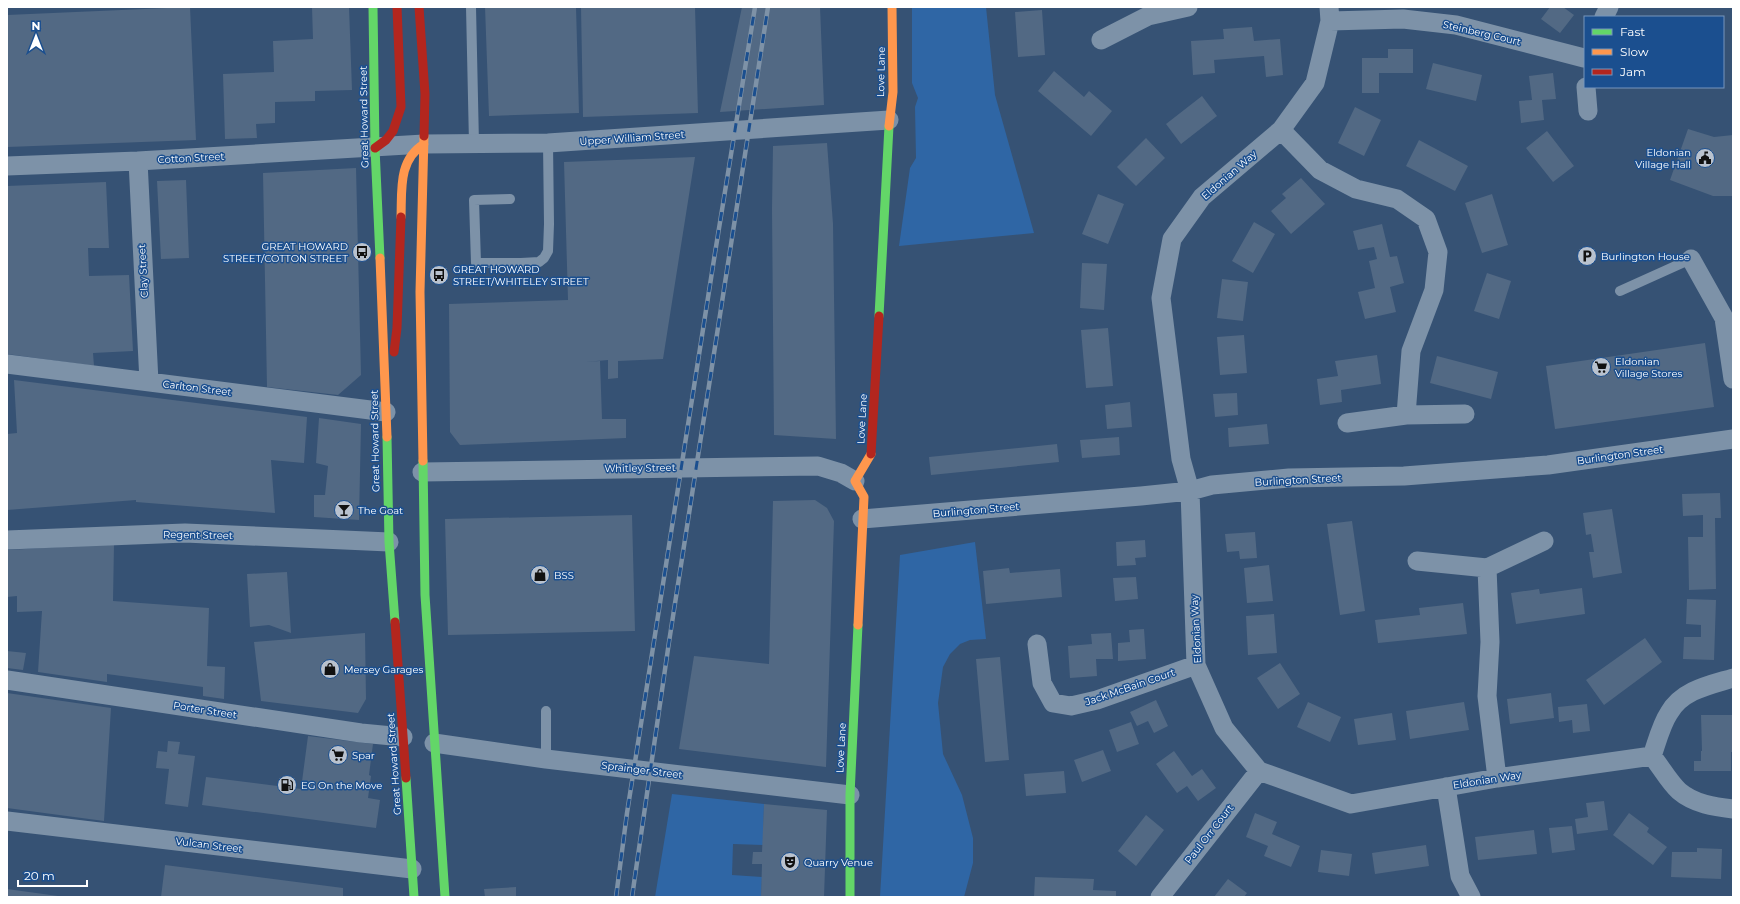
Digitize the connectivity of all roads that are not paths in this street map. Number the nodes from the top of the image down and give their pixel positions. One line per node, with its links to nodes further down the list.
1 (373, 7): 19 (main road, Great Howard Street)
2 (397, 7): 19 (main road)
3 (419, 7): 17 (main road)
4 (471, 7): 18 (lane)
5 (892, 7): 14 (main road, Love Lane)
6 (1188, 7): 10 (street)
7 (1609, 7): 9 (street)
8 (1330, 14): 11 (street, Steinberg Court); 15 (street, Eldonian Way)
9 (1604, 16)
10 (1101, 40)
11 (1584, 62)
12 (1586, 88): 13 (street)
13 (1588, 110)
14 (889, 120): 16 (street, Upper William Street); 34 (main road, Love Lane)
15 (1281, 130): 30 (street); 35 (street, Eldonian Way)
16 (548, 143): 18 (street, Upper William Street); 22 (lane)
17 (424, 144): 18 (street, Upper William Street); 19 (street, Upper William Street); 28 (main road); 33 (main road)
18 (474, 144)
19 (375, 148): 20 (street, Cotton Street); 28 (main road, Great Howard Street)
20 (138, 161): 21 (street, Cotton Street); 27 (street, Clay Street)
21 (7, 166)
22 (510, 199)
23 (1691, 259): 24 (lane); 26 (street)
24 (1620, 291)
25 (7, 364): 27 (street, Carlton Street)
26 (1733, 379)
27 (149, 382): 28 (street, Carlton Street)
28 (386, 412): 39 (main road, Great Howard Street)
29 (1465, 414): 30 (street)
30 (1406, 415): 31 (street)
31 (1348, 423)
32 (1733, 439): 35 (street, Burlington Street)
33 (422, 472): 34 (street, Whitley Street); 48 (main road)
34 (855, 481): 36 (main road, Love Lane)
35 (1190, 491): 36 (street, Burlington Street); 43 (street, Eldonian Way)
36 (862, 519): 54 (main road, Love Lane)
37 (7, 540): 39 (street, Regent Street)
38 (1544, 541): 41 (street)
39 (389, 542): 47 (main road, Great Howard Street)
40 (1417, 561): 41 (street)
41 (1487, 568): 52 (street)
42 (1037, 644): 43 (street, Jack McBain Court)
43 (1196, 665): 51 (street, Eldonian Way)
44 (1733, 678): 49 (street)
45 (7, 680): 47 (street, Porter Street)
46 (546, 711): 50 (lane)
47 (403, 737): 57 (main road, Great Howard Street)
48 (434, 743): 50 (street, Sprainger Street); 59 (main road)
49 (1652, 756): 52 (street, Eldonian Way); 55 (street)
50 (546, 759): 54 (street, Sprainger Street)
51 (1259, 770): 53 (street, Eldonian Way); 61 (street, Paul Orr Court)
52 (1497, 778): 53 (street, Eldonian Way)
53 (1446, 787): 62 (street)
54 (850, 795): 60 (main road, Love Lane)
55 (1733, 809)
56 (7, 820): 57 (street, Vulcan Street)
57 (412, 869): 58 (main road, Great Howard Street)
58 (414, 897)
59 (445, 897)
60 (850, 897)
61 (1160, 897)
62 (1471, 897)

